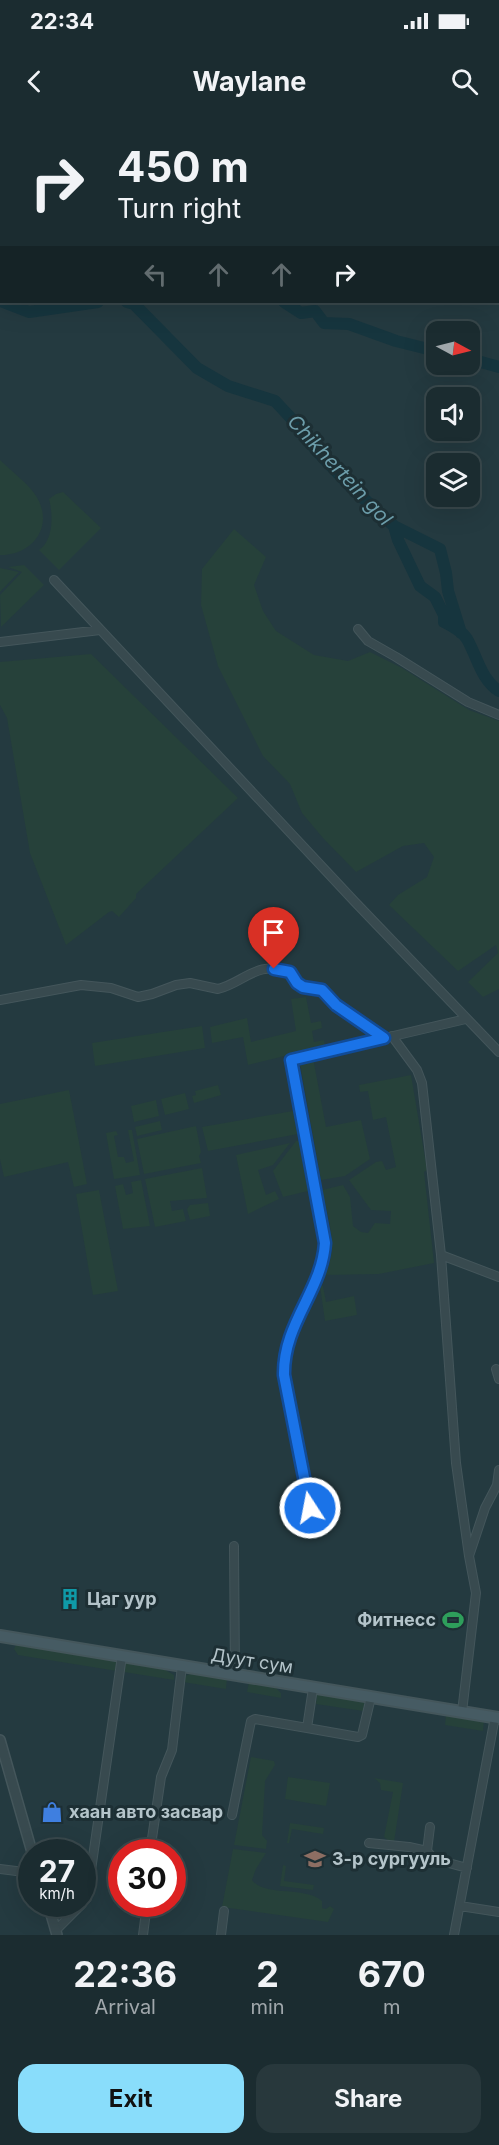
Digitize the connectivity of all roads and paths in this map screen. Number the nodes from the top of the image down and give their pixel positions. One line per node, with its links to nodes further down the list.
1 (54, 580): 3 (street)
2 (358, 629): 5 (street)
3 (100, 630): 4 (street); 7 (street)
4 (0, 642)
5 (499, 715)
6 (0, 1000): 8 (street)
7 (466, 1019): 8 (street); 9 (street)
8 (388, 1037): 10 (street); 15 (street)
9 (499, 1052)
10 (441, 1255): 11 (street); 17 (street)
11 (499, 1278)
12 (496, 1369): 13 (street)
13 (499, 1379)
14 (499, 1470): 17 (street)
15 (310, 1508)
16 (234, 1546): 21 (street)
17 (469, 1556): 24 (street)
18 (0, 1636): 19 (main road, Дуут сум)
19 (122, 1656): 20 (main road, Дуут сум); 32 (street)
20 (182, 1666): 21 (main road, Дуут сум); 33 (street)
21 (235, 1675): 22 (main road, Дуут сум)
22 (313, 1688): 23 (main road, Дуут сум); 26 (street)
23 (371, 1697): 24 (main road, Дуут сум); 26 (street)
24 (462, 1712): 25 (main road, Дуут сум)
25 (497, 1718): 36 (street)
26 (307, 1728): 29 (street)
27 (0, 1740): 28 (street)
28 (4, 1767): 31 (street)
29 (232, 1815)
30 (430, 1827): 35 (street)
31 (28, 1839)
32 (96, 1839)
33 (152, 1839)
34 (369, 1843): 35 (street)
35 (427, 1851): 36 (street)
36 (467, 1868): 39 (street)
37 (0, 1869): 38 (street)
38 (18, 1871)
39 (460, 1906): 41 (street); 48 (street)
40 (224, 1911): 47 (street)
41 (499, 1912)
42 (52, 1917): 45 (street)
43 (70, 1917): 45 (street)
44 (145, 1917): 46 (street)
45 (57, 1932)
46 (143, 1935)
47 (221, 1935)
48 (454, 1935)

